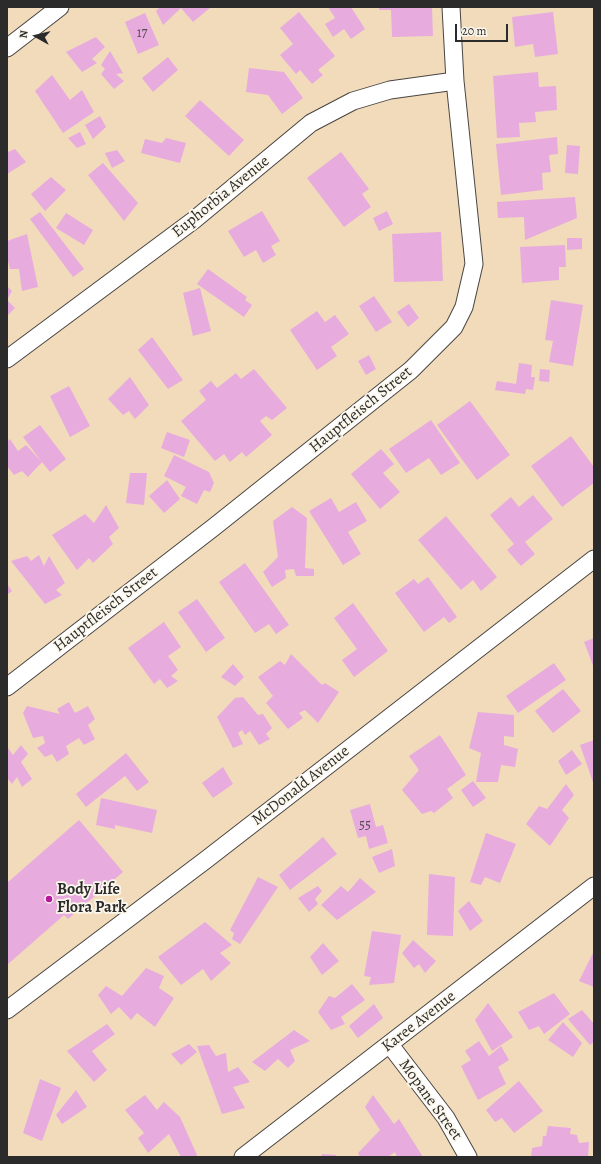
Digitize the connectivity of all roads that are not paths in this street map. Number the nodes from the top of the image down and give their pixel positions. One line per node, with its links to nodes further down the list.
1 (60, 7): 3 (street)
2 (451, 7): 4 (street, Hauptfleisch Street)
3 (7, 48)
4 (455, 81): 5 (street, Euphorbia Avenue); 7 (street, Hauptfleisch Street)
5 (7, 359)
6 (594, 560): 9 (street, McDonald Avenue)
7 (7, 687)
8 (594, 886): 10 (street, Karee Avenue)
9 (7, 1010)
10 (390, 1045): 11 (street, Karee Avenue); 12 (street, Mopane Street)
11 (243, 1157)
12 (468, 1157)

